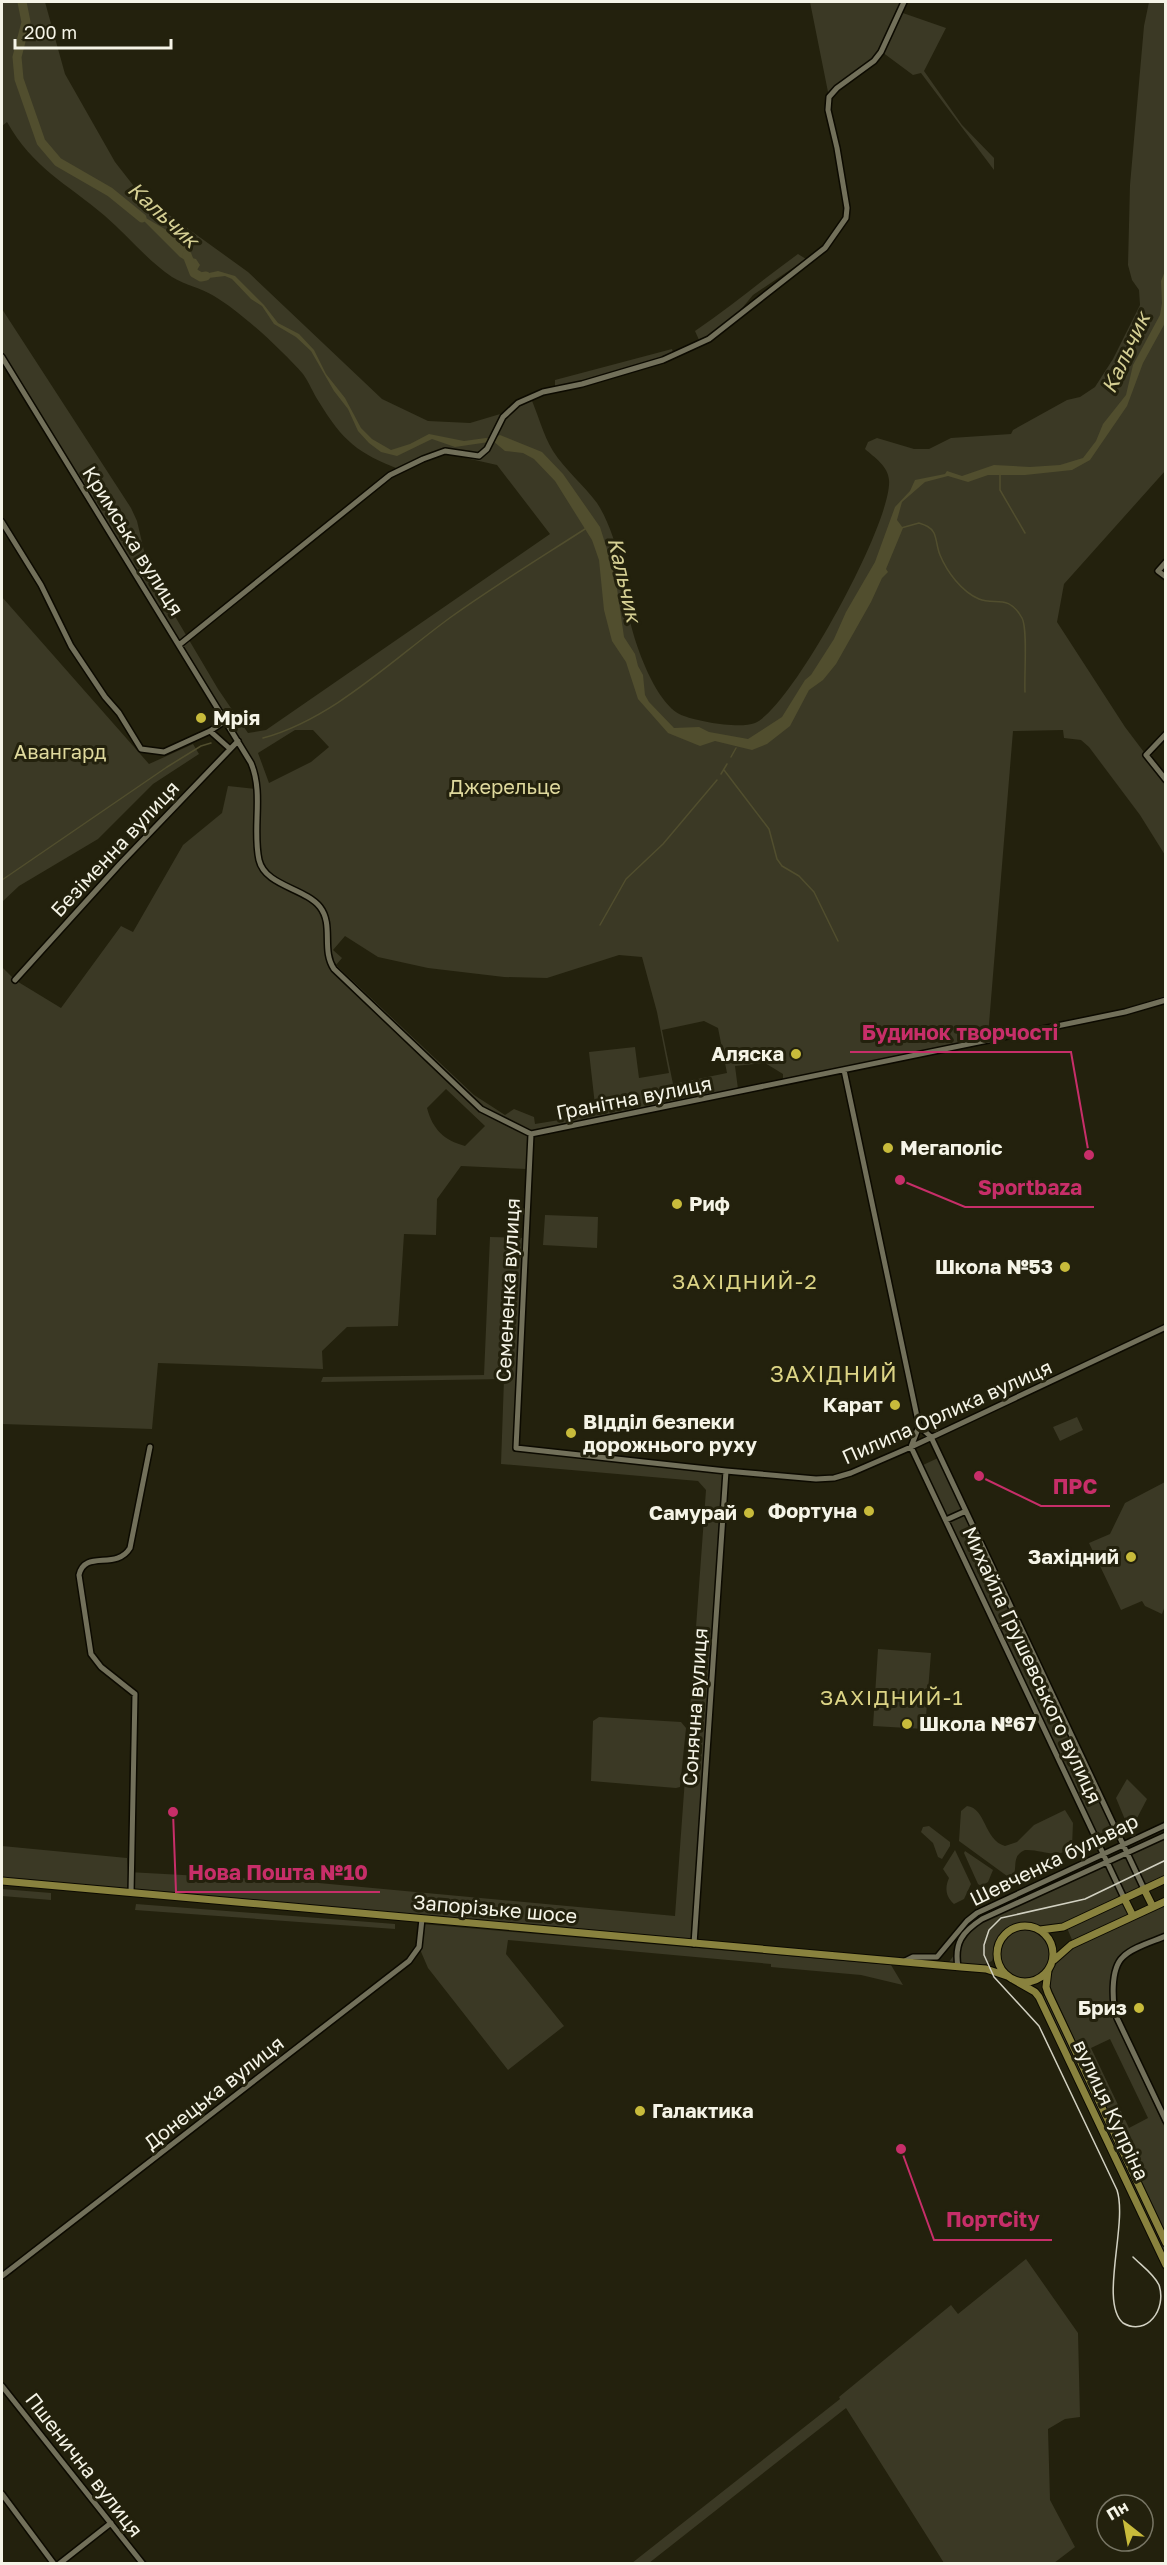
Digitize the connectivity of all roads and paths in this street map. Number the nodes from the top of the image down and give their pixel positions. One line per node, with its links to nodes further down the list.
1 (904, 2): 7 (street)
2 (2, 357): 3 (street, Кримська вулиця)
3 (4, 366): 7 (street, Кримська вулиця)
4 (2, 522): 9 (street)
5 (1166, 562): 6 (street)
6 (1166, 577)
7 (179, 645): 8 (street, Кримська вулиця)
8 (225, 721): 9 (street); 11 (street, Кримська вулиця)
9 (210, 731): 12 (street)
10 (1166, 734): 13 (street)
11 (238, 741): 12 (street, Безіменна вулиця); 17 (street, Кримська вулиця)
12 (229, 748): 14 (street, Безіменна вулиця)
13 (1166, 780)
14 (15, 980)
15 (1166, 1000): 16 (street, Гранітна вулиця)
16 (844, 1070): 17 (street, Гранітна вулиця); 19 (street)
17 (531, 1134): 23 (street, Семененка вулиця)
18 (1166, 1327): 20 (street, Пилипа Орлика вулиця)
19 (919, 1426): 20 (street, Михайла Грушевського вулиця); 22 (street)
20 (931, 1437): 22 (street, Пилипа Орлика вулиця); 25 (street, Михайла Грушевського вулиця)
21 (150, 1447): 36 (street)
22 (911, 1447): 24 (street, Пилипа Орлика вулиця); 26 (street, Михайла Грушевського вулиця)
23 (516, 1448): 24 (street, Пилипа Орлика вулиця)
24 (726, 1471): 44 (street, Сонячна вулиця)
25 (966, 1511): 26 (street); 29 (street, Михайла Грушевського вулиця)
26 (946, 1520): 31 (street, Михайла Грушевського вулиця)
27 (1166, 1825): 29 (street, Шевченка бульвар)
28 (1166, 1835): 30 (street, Шевченка бульвар)
29 (1123, 1845): 30 (street, Михайла Грушевського вулиця); 31 (street, Шевченка бульвар)
30 (1127, 1852): 32 (street, Шевченка бульвар); 35 (street, Михайла Грушевського вулиця)
31 (1103, 1854): 32 (street, Михайла Грушевського вулиця); 46 (street, Шевченка бульвар)
32 (1107, 1862): 37 (street, Михайла Грушевського вулиця); 48 (street, Шевченка бульвар)
33 (1166, 1879): 35 (main road)
34 (2, 1881): 36 (main road, Запорізьке шосе)
35 (1144, 1889): 37 (main road); 39 (main road, Михайла Грушевського вулиця)
36 (131, 1893): 41 (main road, Запорізьке шосе)
37 (1124, 1898): 40 (main road, Михайла Грушевського вулиця); 42 (main road)
38 (1166, 1901): 39 (main road)
39 (1153, 1907): 40 (main road)
40 (1133, 1916): 47 (main road)
41 (422, 1919): 44 (main road, Запорізьке шосе); 54 (street, Донецька вулиця)
42 (1038, 1929): 45 (main road); 47 (main road)
43 (1166, 1936): 51 (street)
44 (694, 1944): 46 (main road, Запорізьке шосе)
45 (997, 1954): 49 (main road); 50 (main road)
46 (904, 1962): 48 (main road, Запорізьке шосе)
47 (1050, 1966): 50 (main road); 52 (main road, вулиця Купріна)
48 (958, 1967): 49 (main road, Запорізьке шосе)
49 (986, 1969): 50 (main road, Запорізьке шосе)
50 (1011, 1978): 53 (main road, вулиця Купріна)
51 (1166, 2121)
52 (1166, 2243)
53 (1166, 2265)
54 (2, 2276)
55 (2, 2386): 57 (street, Пшенична вулиця)
56 (2, 2494): 58 (street)
57 (111, 2523): 59 (street); 60 (street, Пшенична вулиця)
58 (54, 2564)
59 (59, 2564)
60 (143, 2564)

